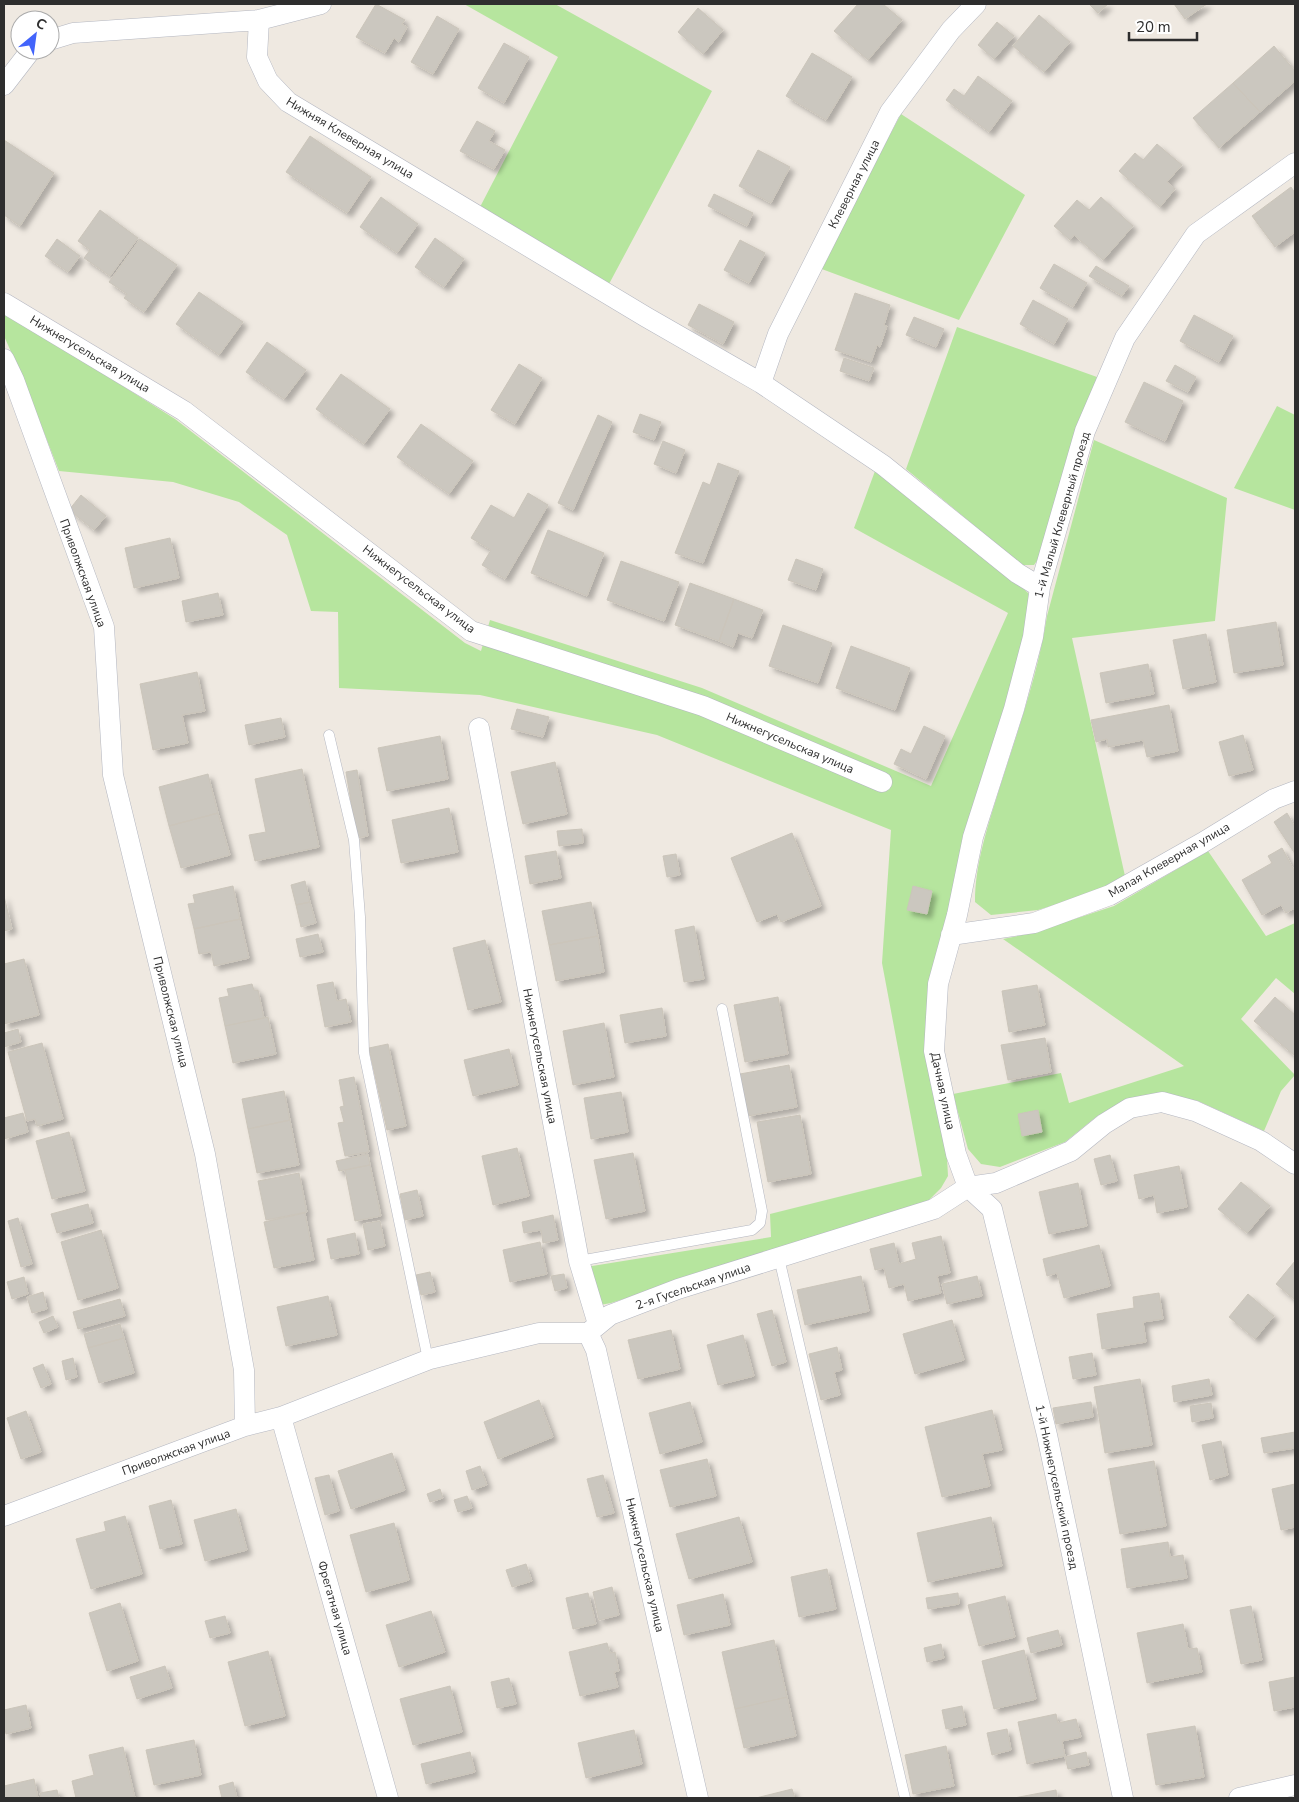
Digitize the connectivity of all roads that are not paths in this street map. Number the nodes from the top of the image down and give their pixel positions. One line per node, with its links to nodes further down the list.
1 (321, 4): 3 (street)
2 (976, 4): 10 (street, Клеверная улица)
3 (259, 20): 4 (street); 10 (street, Нижняя Клеверная улица)
4 (60, 37)
5 (23, 60): 6 (street)
6 (4, 85)
7 (1295, 163): 11 (street, 1-й Малый Клеверный проезд)
8 (4, 303): 14 (street, Нижнегусельская улица)
9 (4, 359): 25 (street, Приволжская улица)
10 (761, 383): 11 (street, Нижняя Клеверная улица)
11 (1040, 587): 16 (street, 1-й Малый Клеверный проезд)
12 (479, 728): 21 (street, Нижнегусельская улица)
13 (329, 735): 23 (lane)
14 (882, 782)
15 (1295, 791): 16 (street, Малая Клеверная улица)
16 (951, 935): 19 (street, Дачная улица)
17 (722, 1009): 21 (lane)
18 (1295, 1164): 19 (street)
19 (968, 1187): 20 (street, 2-я Гусельская улица); 31 (street, 1-й Нижнегусельский проезд)
20 (779, 1258): 22 (street, 2-я Гусельская улица); 30 (lane)
21 (579, 1262): 22 (street, Нижнегусельская улица)
22 (593, 1329): 23 (street, 2-я Гусельская улица); 29 (street, Нижнегусельская улица)
23 (430, 1359): 24 (street, 2-я Гусельская улица)
24 (281, 1417): 25 (street, 2-я Гусельская улица); 28 (street, Фрегатная улица)
25 (245, 1426): 26 (street, Приволжская улица)
26 (4, 1516)
27 (1295, 1785): 32 (street)
28 (388, 1798)
29 (698, 1798)
30 (905, 1798)
31 (1123, 1798)
32 (1239, 1798)

